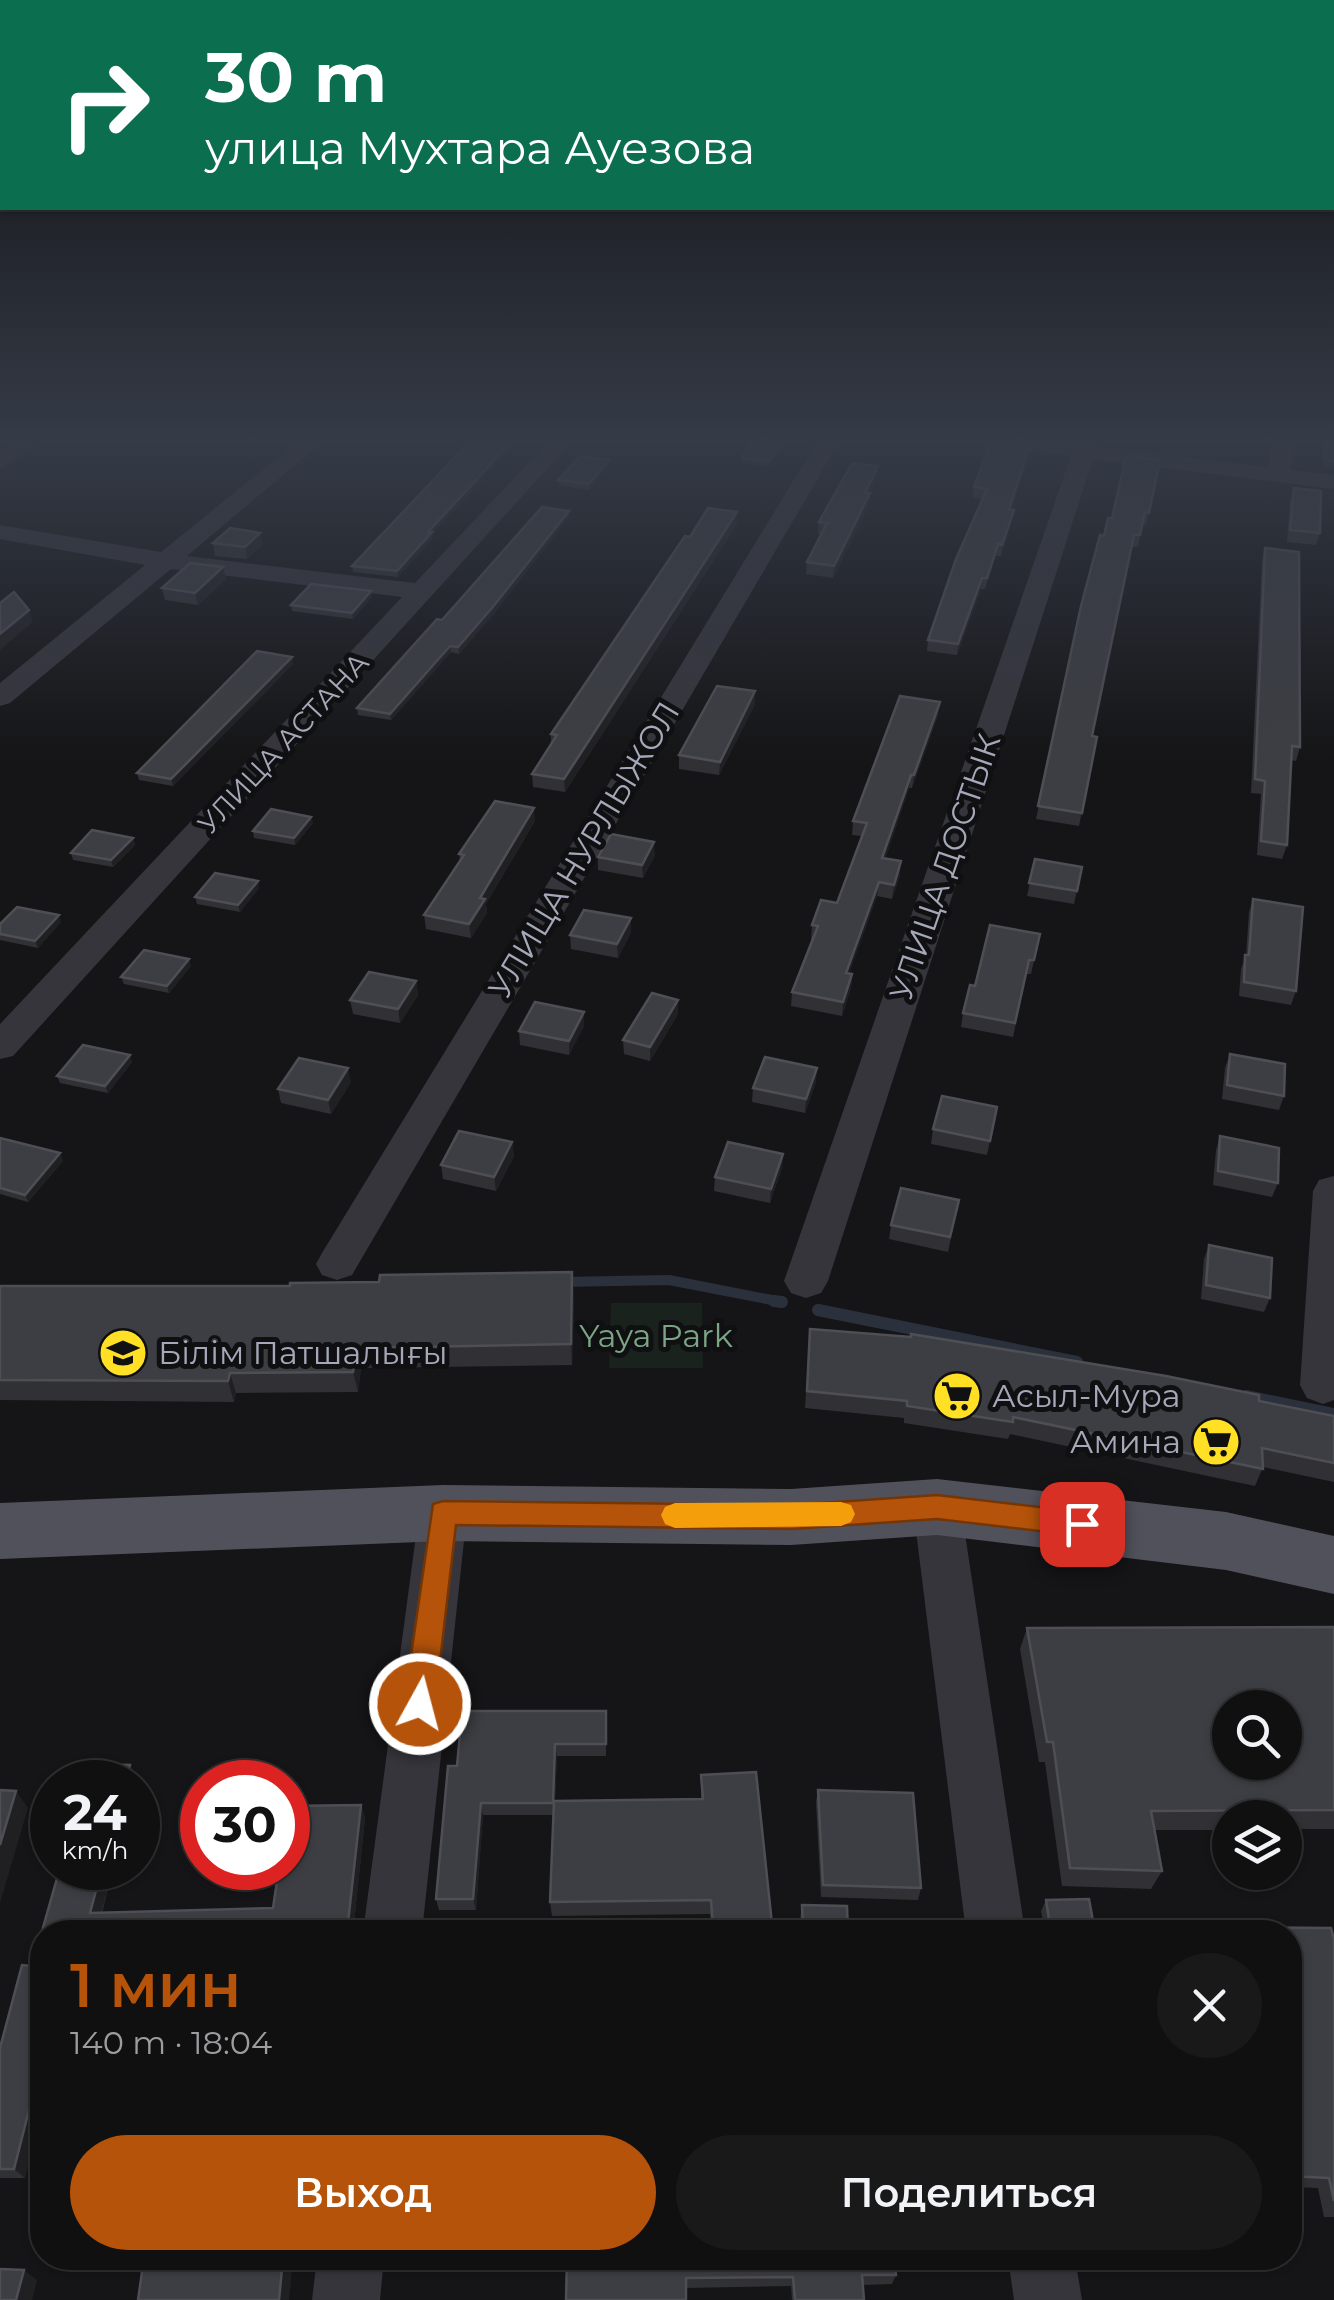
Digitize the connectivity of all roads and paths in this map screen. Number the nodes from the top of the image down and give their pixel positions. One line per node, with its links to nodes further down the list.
1 (71, 544): 6 (street)
2 (186, 544): 6 (street)
3 (467, 544): 7 (street, УЛИЦА АСТАНА)
4 (767, 544): 11 (street, УЛИЦА НУРЛЫЖОЛ)
5 (1053, 544): 12 (street, УЛИЦА ДОСТЫК)
6 (166, 561): 7 (street); 8 (street)
7 (423, 592): 9 (street, УЛИЦА АСТАНА)
8 (0, 696)
9 (0, 1048)
10 (1334, 1191): 13 (street)
11 (337, 1264)
12 (806, 1281)
13 (1323, 1385)
14 (937, 1507): 15 (main road); 17 (main road); 19 (street)
15 (443, 1513): 16 (main road); 18 (street)
16 (0, 1531)
17 (1334, 1565)
18 (393, 1920)
19 (994, 1920)
20 (350, 2270): 22 (street)
21 (1044, 2270): 23 (street)
22 (346, 2300)
23 (1048, 2300)

